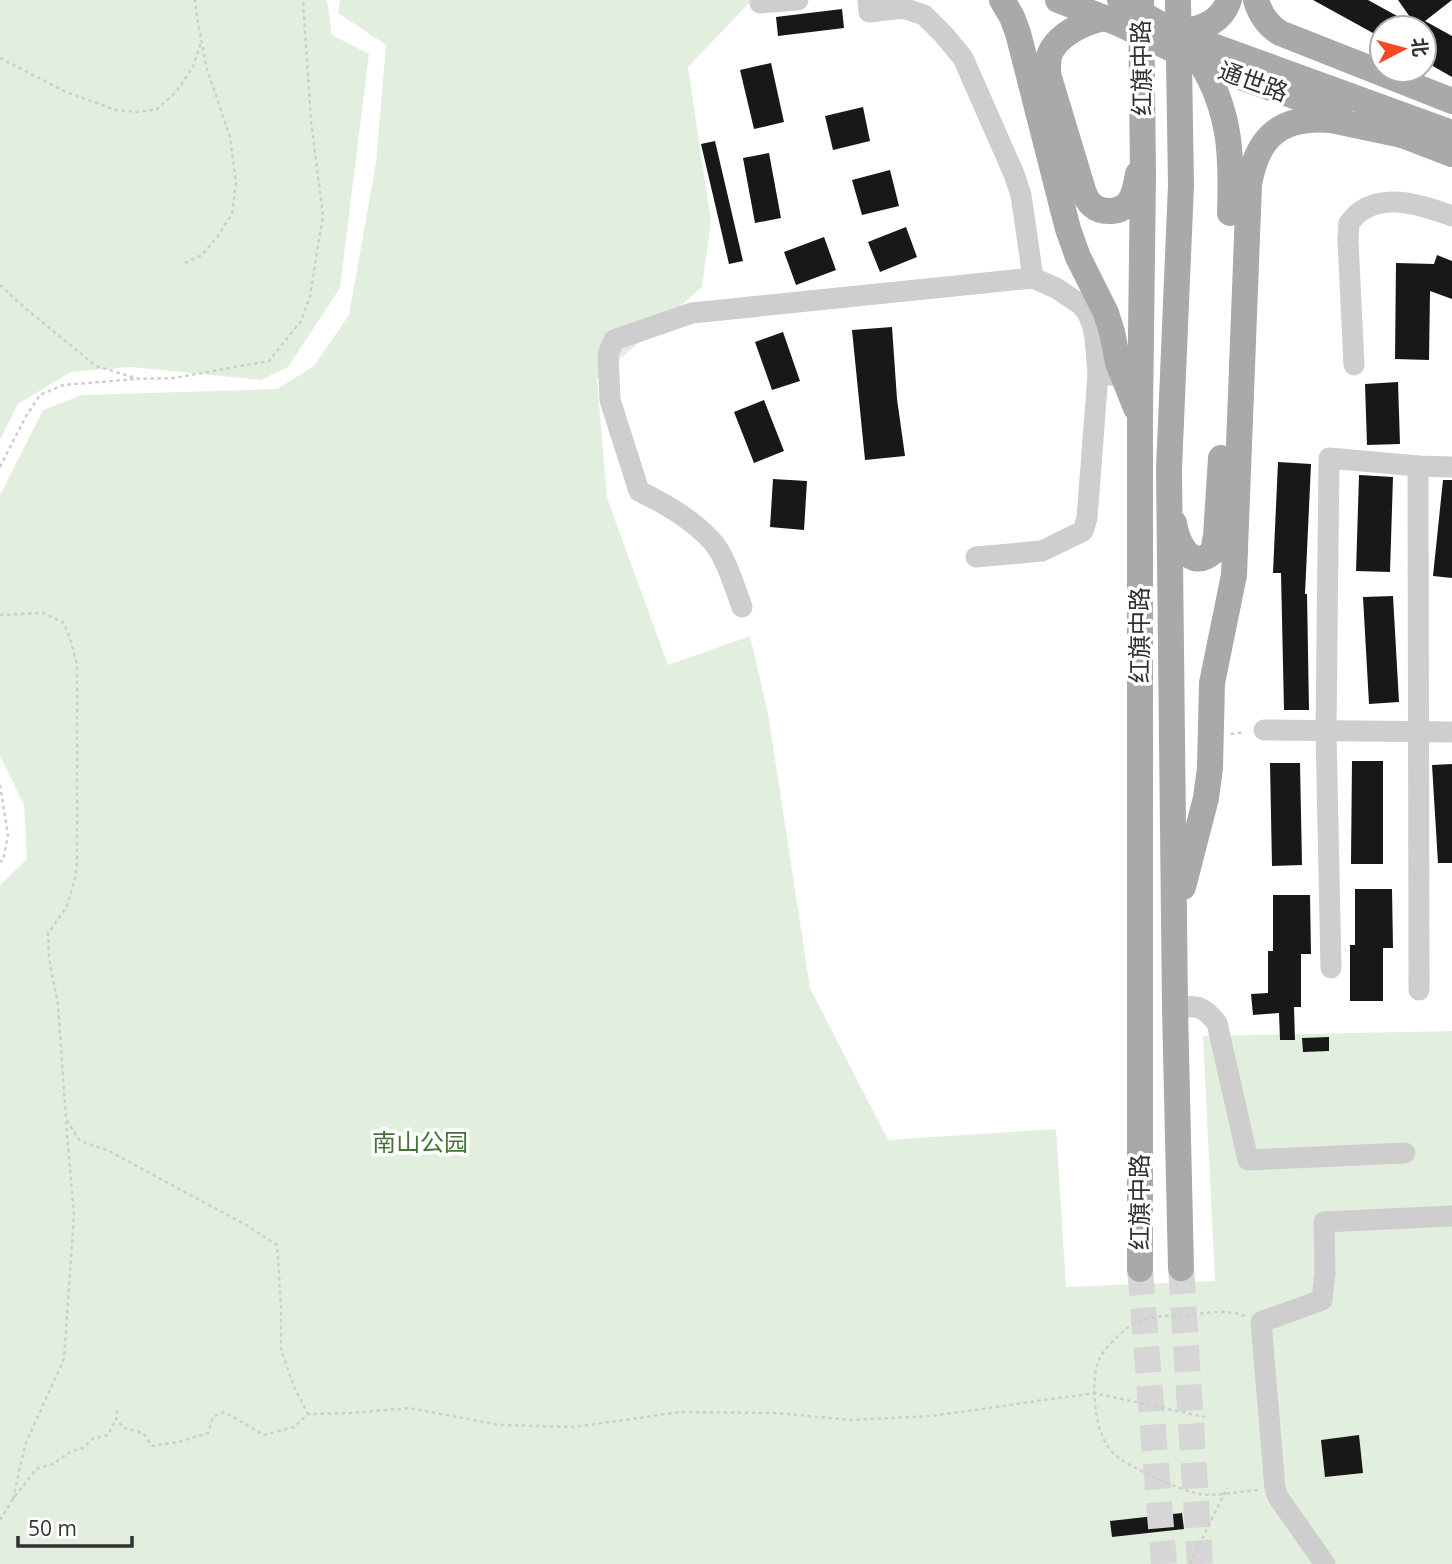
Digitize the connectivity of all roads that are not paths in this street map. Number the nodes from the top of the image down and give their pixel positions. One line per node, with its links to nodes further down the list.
1 (798, 0): 8 (street)
2 (868, 0): 18 (street)
3 (1002, 0): 20 (main road)
4 (1058, 0): 9 (main road, 通世路)
5 (1178, 0): 24 (main road, 红旗中路, bridge)
6 (1229, 0): 10 (main road)
7 (1256, 0): 12 (main road)
8 (760, 3)
9 (1121, 5): 10 (main road); 11 (main road, 通世路); 16 (main road, 红旗中路, bridge); 16 (main road)
10 (1174, 32): 13 (main road)
11 (1201, 63): 14 (main road, 通世路); 24 (main road)
12 (1452, 101)
13 (1452, 133)
14 (1407, 136): 15 (main road, 通世路); 31 (main road)
15 (1452, 155)
16 (1143, 163): 21 (main road, 红旗中路)
17 (1452, 216): 19 (street)
18 (1033, 278): 20 (street); 26 (street)
19 (1354, 365)
20 (1110, 375): 21 (main road); 25 (street)
21 (1140, 416): 38 (main road, 红旗中路)
22 (1418, 466): 23 (street); 28 (street); 29 (street)
23 (1452, 467)
24 (1169, 469): 31 (main road, 红旗中路)
25 (976, 557)
26 (742, 607)
27 (1264, 730): 28 (street)
28 (1326, 731): 29 (street); 32 (street)
29 (1418, 732): 30 (street); 33 (street)
30 (1452, 732)
31 (1175, 919): 34 (main road, 红旗中路)
32 (1331, 968)
33 (1419, 990)
34 (1175, 1008): 35 (street); 37 (main road, 红旗中路)
35 (1405, 1153)
36 (1452, 1216): 39 (street)
37 (1181, 1268)
38 (1140, 1269)
39 (1325, 1564)

